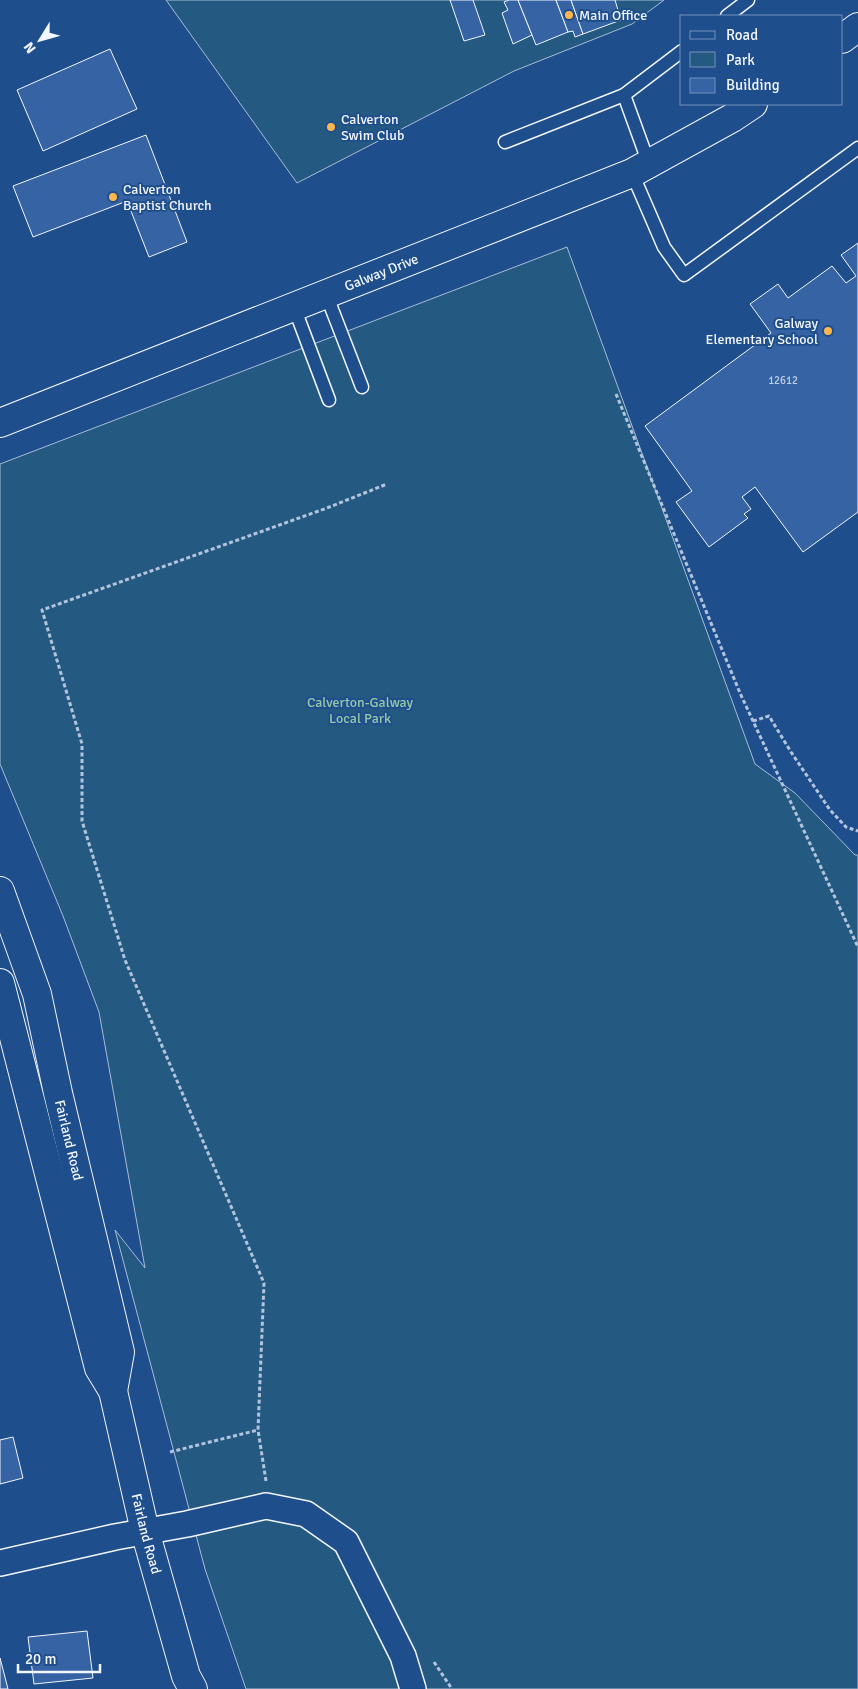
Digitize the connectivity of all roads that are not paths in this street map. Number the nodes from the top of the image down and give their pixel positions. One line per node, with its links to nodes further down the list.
1 (748, 0): 2 (lane)
2 (728, 15)
3 (858, 27): 4 (main road)
4 (843, 38)
5 (680, 53): 6 (lane)
6 (624, 95): 8 (lane); 10 (lane)
7 (752, 105): 10 (main road, Galway Drive)
8 (504, 142)
9 (858, 148): 10 (lane)
10 (641, 168): 11 (main road, Galway Drive)
11 (326, 294): 12 (main road, Galway Drive); 13 (lane)
12 (294, 307): 14 (lane); 15 (main road, Galway Drive)
13 (362, 387)
14 (329, 400)
15 (0, 423)
16 (0, 891): 18 (main road, Fairland Road)
17 (0, 983): 18 (main road, Fairland Road)
18 (113, 1391): 19 (main road, Fairland Road)
19 (146, 1531): 20 (street); 21 (main road, Fairland Road); 22 (street)
20 (0, 1563)
21 (187, 1685)
22 (413, 1689)

